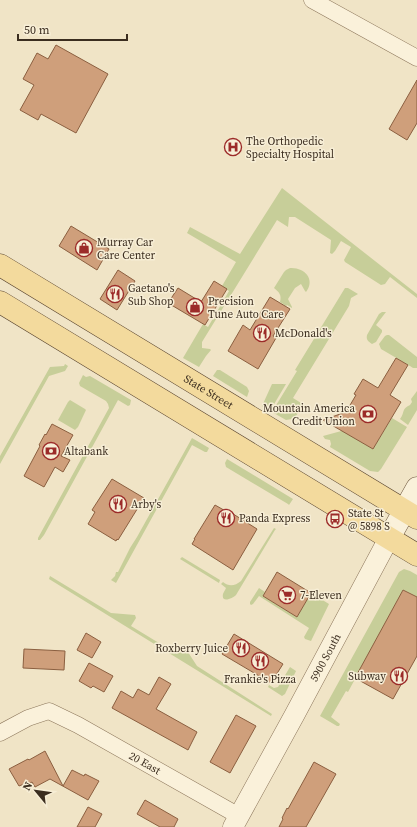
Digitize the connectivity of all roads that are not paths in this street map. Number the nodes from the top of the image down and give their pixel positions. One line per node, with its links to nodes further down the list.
1 (312, 0): 2 (street)
2 (417, 58)
3 (0, 265): 6 (main road, State Street)
4 (0, 302): 7 (main road)
5 (417, 488): 6 (main road, 5900 South)
6 (411, 515): 7 (main road, 5900 South)
7 (389, 538): 8 (main road); 10 (street, 5900 South)
8 (417, 556)
9 (0, 733): 10 (street, 20 East)
10 (236, 821)

